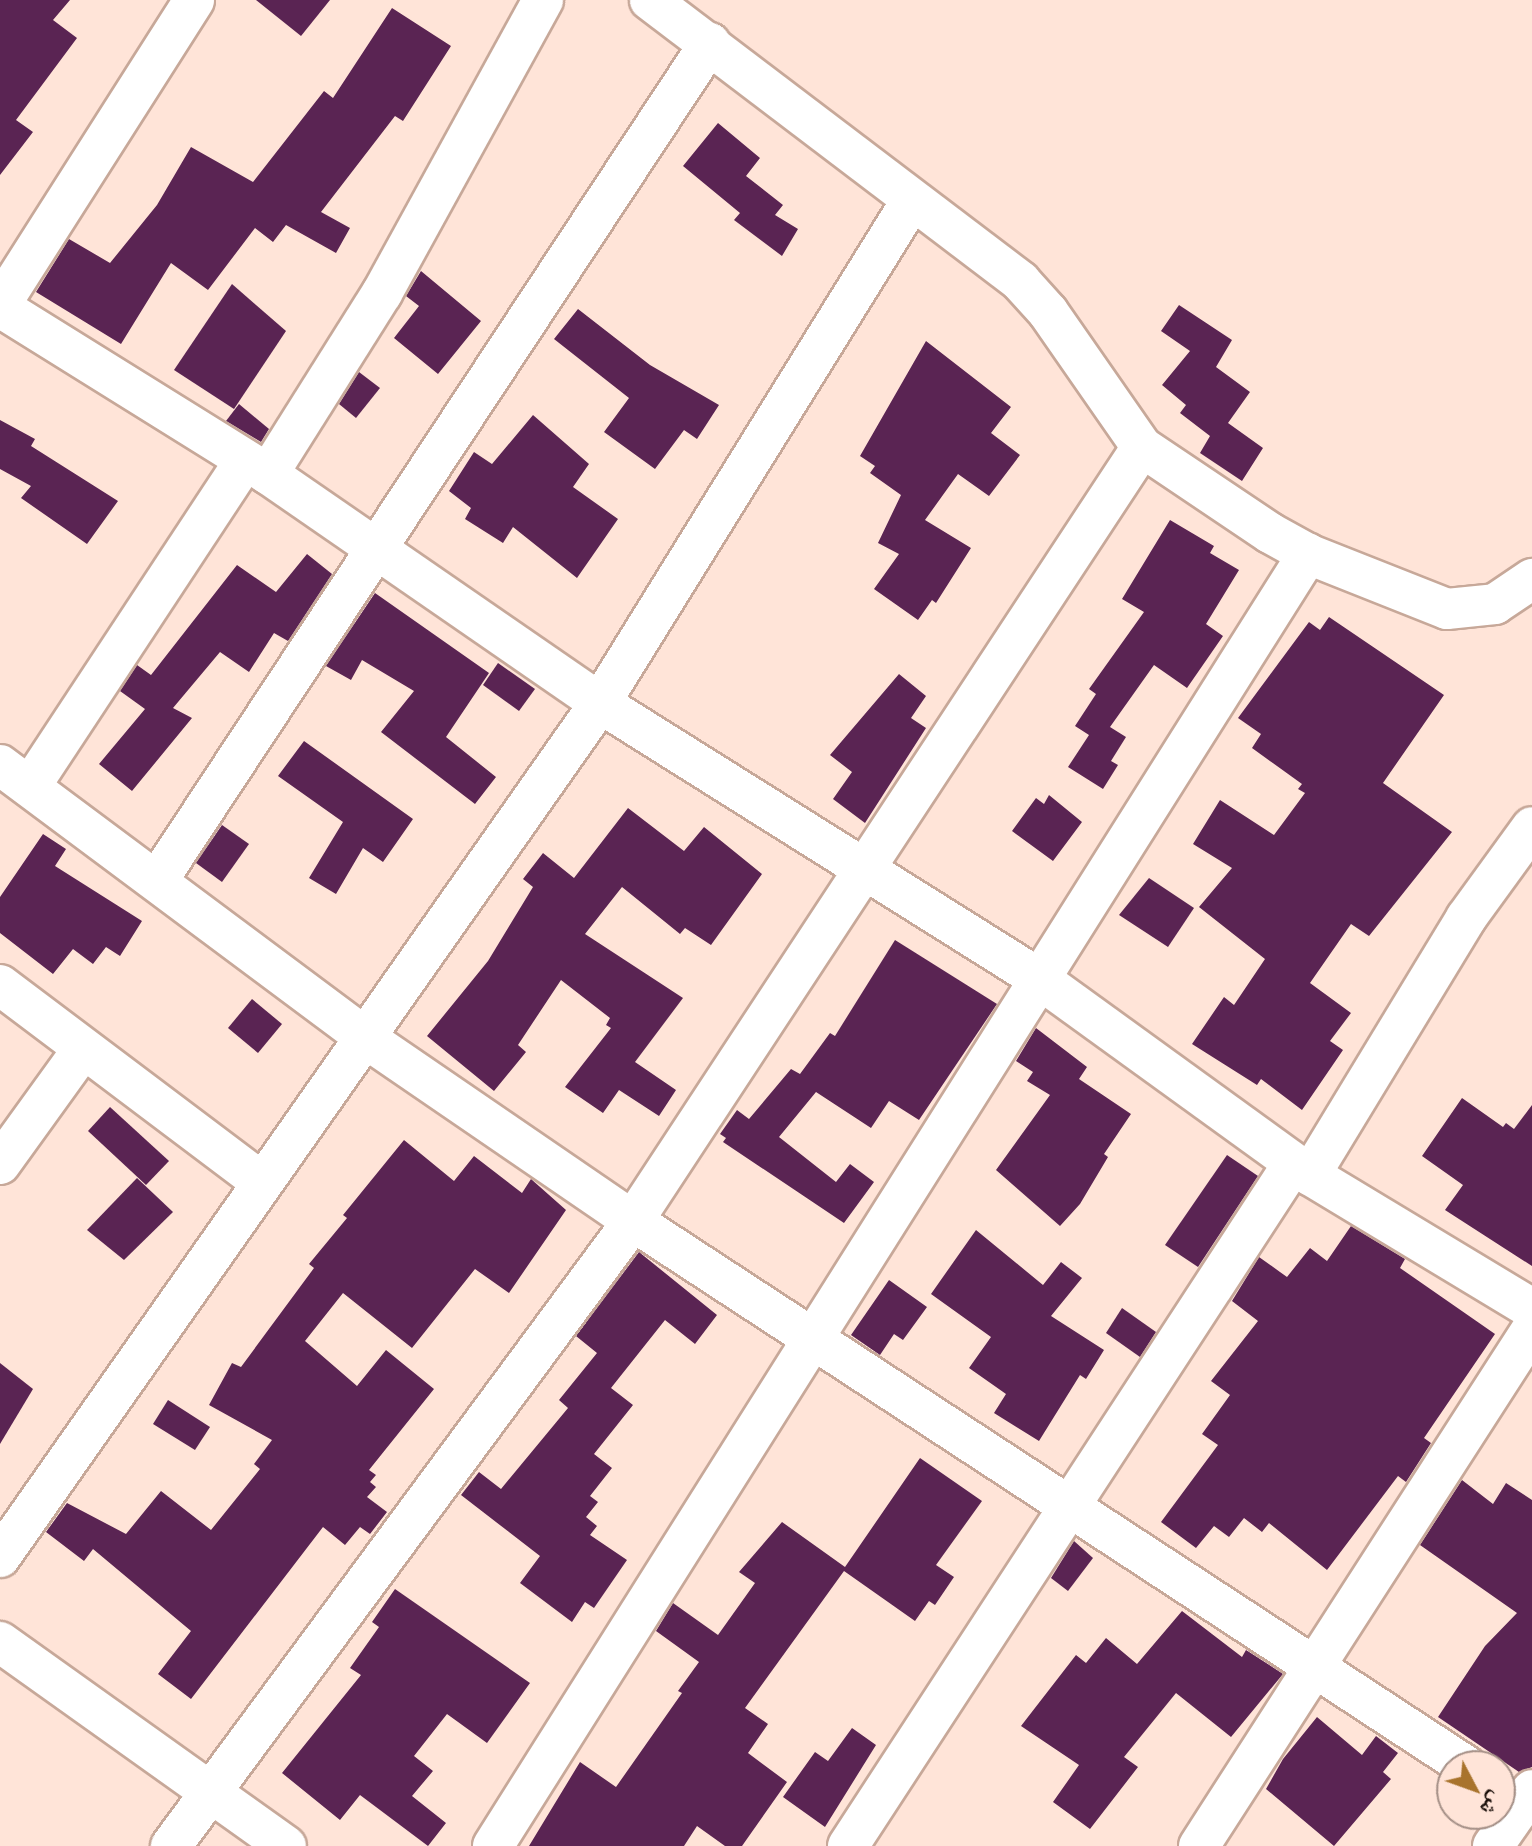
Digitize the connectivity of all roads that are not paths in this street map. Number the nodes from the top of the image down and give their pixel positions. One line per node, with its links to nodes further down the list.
1 (194, 0): 6 (street)
2 (543, 0): 8 (street)
3 (650, 0): 4 (street)
4 (710, 43): 5 (street); 9 (street)
5 (912, 200): 7 (street); 12 (street)
6 (0, 306): 8 (street)
7 (1142, 447): 10 (street); 15 (street)
8 (256, 467): 9 (street); 13 (street)
9 (376, 546): 12 (street); 16 (street)
10 (1308, 554): 11 (street); 17 (street)
11 (1532, 579)
12 (600, 703): 15 (street); 19 (street)
13 (16, 775): 16 (street)
14 (1532, 827): 22 (street)
15 (866, 869): 17 (street); 24 (street)
16 (157, 881): 19 (street)
17 (1041, 980): 22 (street); 27 (street)
18 (0, 985): 20 (street)
19 (367, 1039): 23 (street); 24 (street)
20 (83, 1049): 21 (street); 23 (street)
21 (0, 1164)
22 (1302, 1170): 25 (street); 28 (street)
23 (261, 1182): 29 (street)
24 (633, 1221): 27 (street); 33 (street)
25 (1532, 1309)
26 (1532, 1329): 31 (street)
27 (814, 1338): 28 (street); 36 (street)
28 (1070, 1505): 31 (street); 37 (street)
29 (0, 1557)
30 (0, 1642): 33 (street)
31 (1317, 1668): 32 (street); 38 (street)
32 (1442, 1750)
33 (209, 1793): 34 (street); 35 (street)
34 (171, 1846)
35 (286, 1846)
36 (493, 1846)
37 (848, 1846)
38 (1199, 1846)

